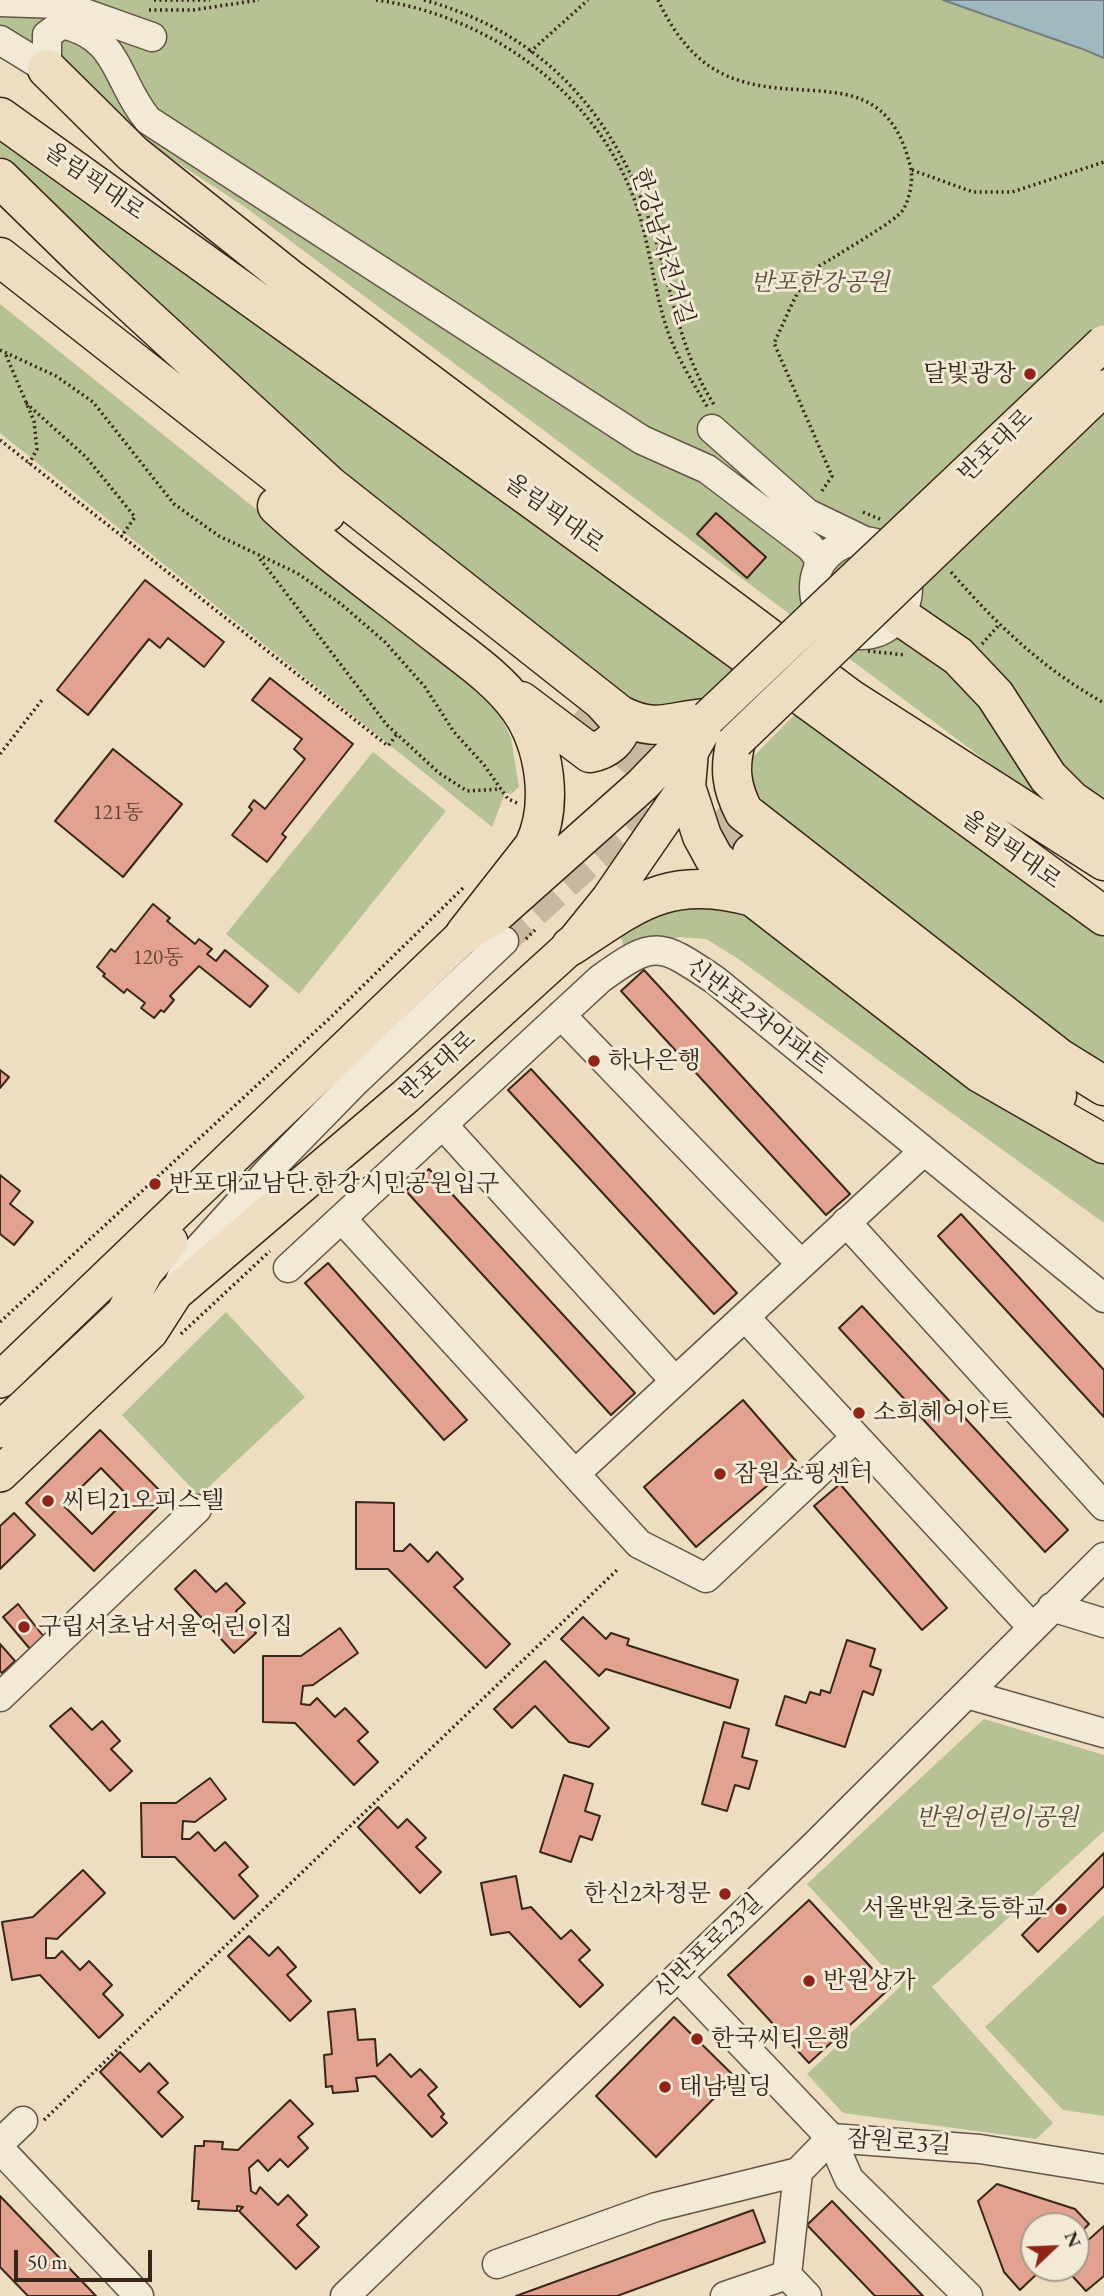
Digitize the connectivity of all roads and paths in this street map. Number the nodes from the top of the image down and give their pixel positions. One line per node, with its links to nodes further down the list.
1 (154, 0): 2 (path)
2 (210, 0)
3 (224, 0): 10 (path)
4 (259, 0): 10 (path)
5 (376, 0): 17 (path, 한강남자전거길)
6 (424, 0): 14 (path, 한강남자전거길)
7 (588, 0): 14 (path)
8 (658, 0): 20 (path)
9 (0, 2): 12 (street)
10 (225, 6): 11 (path)
11 (139, 9)
12 (152, 37)
13 (0, 40): 15 (street)
14 (530, 52): 16 (path, 한강남자전거길)
15 (47, 69): 25 (highway); 44 (street)
16 (559, 75): 17 (path); 23 (path, 한강남자전거길)
17 (553, 82): 24 (path, 한강남자전거길)
18 (0, 117): 37 (highway, 올림픽대로)
19 (1104, 162): 20 (path)
20 (912, 170): 36 (path)
21 (0, 178): 51 (highway)
22 (0, 257): 30 (highway)
23 (666, 275): 24 (path); 32 (path, 한강남자전거길)
24 (655, 276): 32 (path, 한강남자전거길)
25 (291, 280): 37 (highway); 49 (highway)
26 (1104, 343): 53 (main road, 반포대로, bridge)
27 (0, 350): 28 (path)
28 (5, 353): 31 (path); 43 (path)
29 (1104, 388): 53 (main road, 반포대로, bridge)
30 (171, 392): 48 (highway); 51 (highway)
31 (26, 402): 34 (path); 41 (path)
32 (713, 416): 42 (street)
33 (0, 440): 34 (path)
34 (29, 464): 41 (path)
35 (811, 490): 36 (path)
36 (819, 495): 38 (path)
37 (536, 500): 46 (highway, 올림픽대로)
38 (831, 500)
39 (856, 510): 40 (path)
40 (892, 524)
41 (121, 537): 54 (path)
42 (865, 541): 44 (street); 47 (street)
43 (258, 556): 54 (path); 57 (path)
44 (818, 568): 47 (street)
45 (948, 568): 52 (path)
46 (653, 588): 49 (highway); 64 (highway, 올림픽대로)
47 (900, 615): 59 (highway)
48 (500, 684): 51 (highway); 65 (highway)
49 (849, 698): 61 (highway)
50 (42, 701): 55 (path)
51 (589, 704): 53 (highway)
52 (1104, 704)
53 (722, 729): 56 (highway); 60 (highway); 65 (main road, 반포대로)
54 (397, 734): 57 (path)
55 (0, 754)
56 (686, 787): 60 (highway); 67 (main road, 반포대로)
57 (501, 789): 58 (path)
58 (523, 807)
59 (1104, 823)
60 (744, 849): 63 (highway); 70 (highway); 72 (highway)
61 (1104, 861)
62 (470, 881): 85 (path)
63 (753, 897): 67 (highway); 73 (highway)
64 (1104, 916)
65 (466, 934): 74 (main road, 반포대로)
66 (505, 941): 69 (street, 반포대로)
67 (571, 946): 81 (main road, 반포대로)
68 (561, 1015): 71 (street, 신반포2차아파트); 75 (street, 신반포2차아파트); 79 (street)
69 (356, 1082): 74 (street); 81 (street)
70 (1104, 1086)
71 (443, 1125): 77 (street, 신반포2차아파트); 87 (street)
72 (1104, 1132)
73 (1104, 1144)
74 (246, 1146): 76 (main road, 반포대로)
75 (924, 1151): 78 (street); 82 (street, 신반포2차아파트)
76 (206, 1183): 83 (main road); 86 (main road, 반포대로)
77 (343, 1220): 80 (street, 신반포2차아파트); 91 (street)
78 (846, 1222): 79 (street); 92 (street)
79 (801, 1264): 84 (street)
80 (288, 1268)
81 (175, 1293): 83 (main road); 90 (main road, 반포대로)
82 (1104, 1298)
83 (124, 1313): 88 (main road)
84 (745, 1317): 87 (street); 89 (street)
85 (0, 1322)
86 (0, 1380)
87 (675, 1381): 91 (street)
88 (0, 1430)
89 (856, 1437): 91 (street); 98 (street)
90 (0, 1474)
91 (576, 1474)
92 (1104, 1506)
93 (197, 1509): 100 (street)
94 (1104, 1557): 96 (street, 신반포로23길)
95 (617, 1570): 103 (path)
96 (1052, 1607): 97 (street); 98 (street, 신반포로23길)
97 (1104, 1623)
98 (1031, 1626): 99 (street, 신반포로23길)
99 (967, 1694): 101 (street); 102 (street, 신반포로23길)
100 (0, 1697)
101 (1104, 1733)
102 (678, 1977): 104 (street, 잠원로3길); 110 (street, 신반포로23길)
103 (10, 2135): 109 (street)
104 (831, 2138): 105 (street, 잠원로3길); 106 (street); 113 (street)
105 (1104, 2169)
106 (798, 2172): 107 (street); 108 (street)
107 (497, 2264)
108 (787, 2275): 111 (street); 112 (street)
109 (139, 2296)
110 (345, 2296)
111 (725, 2296)
112 (807, 2296)
113 (968, 2296)

